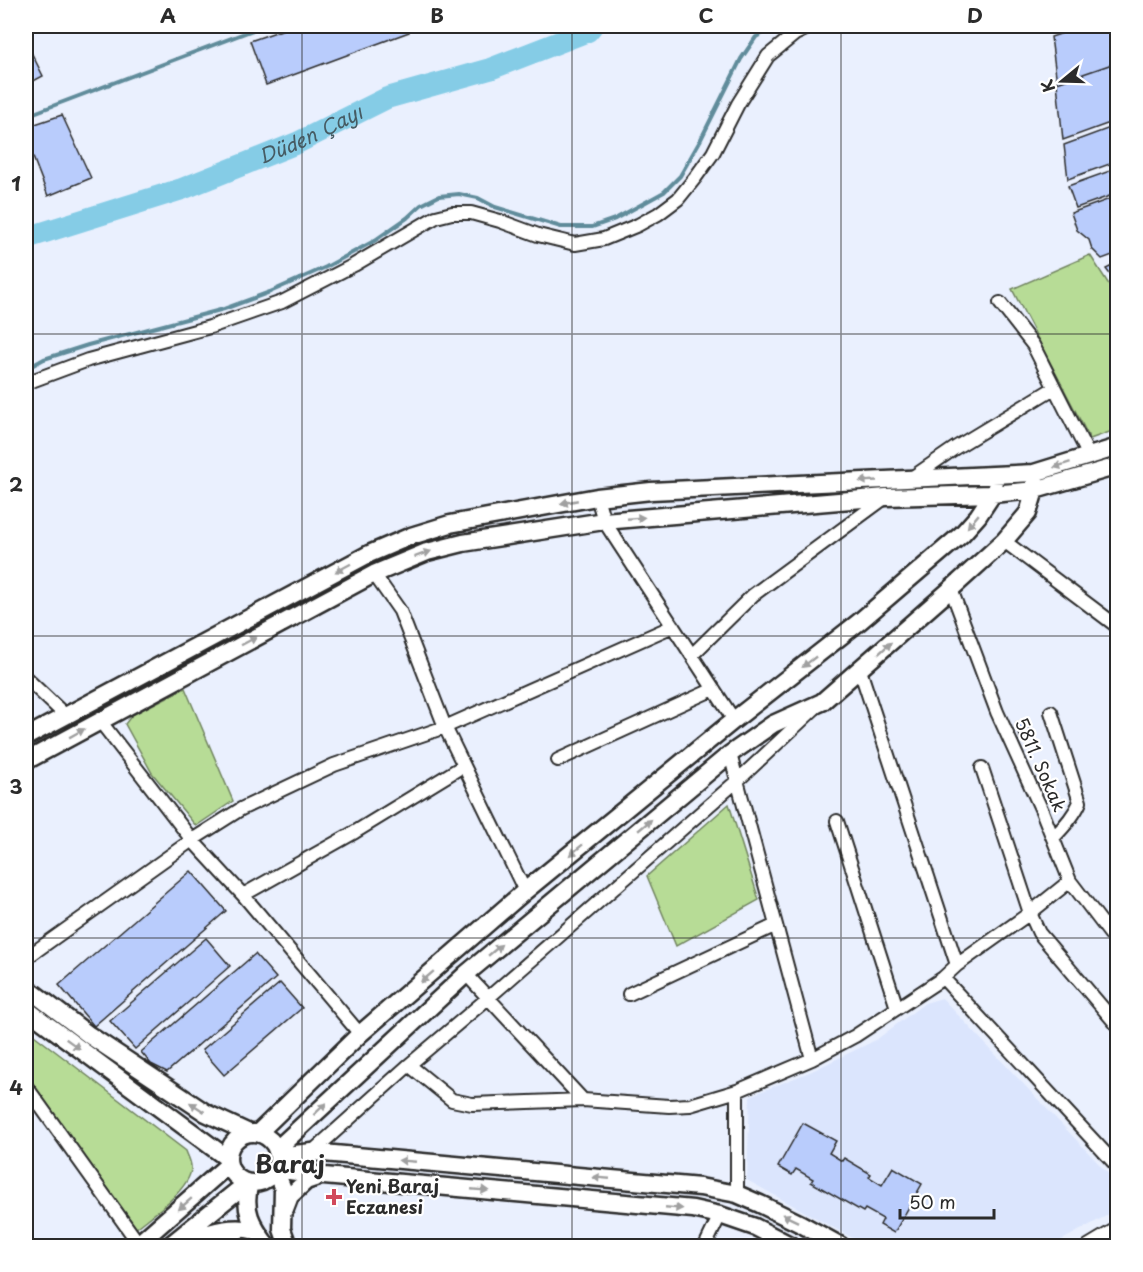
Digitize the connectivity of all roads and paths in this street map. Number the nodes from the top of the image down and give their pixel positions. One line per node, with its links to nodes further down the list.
1 (812, 26): 3 (street)
2 (1000, 303): 4 (street)
3 (26, 383)
4 (1054, 388): 6 (street); 9 (street)
5 (1118, 447): 6 (street)
6 (1089, 456): 10 (street, one-way to 10)
7 (1118, 466): 10 (street)
8 (1008, 475): 9 (street); 10 (street); 11 (street)
9 (909, 479): 12 (street, one-way to 12)
10 (1035, 482): 11 (street); 15 (street)
11 (992, 494): 13 (street); 28 (street, one-way to 28)
12 (597, 497): 14 (street); 26 (street, one-way to 26)
13 (886, 497): 14 (street, one-way to 13); 20 (street)
14 (604, 521): 16 (street, one-way to 14); 18 (street)
15 (1004, 541): 17 (street); 19 (street)
16 (374, 574): 27 (street, one-way to 16); 29 (street)
17 (951, 589): 21 (street, one-way to 17); 38 (street, 5811. Sokak)
18 (673, 626): 20 (street); 29 (street)
19 (1118, 627)
20 (692, 655): 23 (street)
21 (860, 670): 24 (street); 47 (street)
22 (26, 678): 26 (street)
23 (714, 689): 28 (street); 32 (street)
24 (822, 702): 31 (street); 36 (street)
25 (1051, 712): 38 (street)
26 (65, 715): 30 (street)
27 (100, 720): 33 (street, one-way to 27); 39 (street)
28 (734, 720): 41 (street, one-way to 41)
29 (445, 727): 34 (street); 39 (street)
30 (26, 737)
31 (730, 754): 36 (street); 48 (street, one-way to 31)
32 (558, 760)
33 (26, 761)
34 (463, 766): 41 (street); 42 (street)
35 (982, 768): 43 (street)
36 (737, 781): 44 (street); 52 (street)
37 (837, 821): 53 (street)
38 (1053, 838): 40 (street, 5811. Sokak)
39 (192, 840): 42 (street); 46 (street)
40 (1070, 881): 43 (street); 45 (street, 5811. Sokak)
41 (525, 891): 56 (street, one-way to 56)
42 (243, 895): 56 (street)
43 (1030, 913): 47 (street); 55 (street)
44 (776, 925): 51 (street); 57 (street)
45 (1118, 944)
46 (26, 958)
47 (957, 965): 49 (street)
48 (466, 974): 52 (street); 64 (street, one-way to 48)
49 (944, 978): 53 (street); 66 (street)
50 (26, 987): 62 (street, one-way to 50)
51 (629, 994)
52 (488, 998): 58 (street); 61 (street)
53 (897, 1008): 57 (street)
54 (26, 1009): 65 (street, one-way to 65)
55 (1118, 1026)
56 (360, 1034): 62 (street)
57 (812, 1059): 60 (street)
58 (408, 1065): 61 (street); 63 (street)
59 (26, 1086): 74 (street)
60 (737, 1091): 61 (street); 69 (street)
61 (583, 1100)
62 (253, 1133): 64 (street); 65 (street)
63 (312, 1152): 64 (street); 69 (street, one-way to 63)
64 (277, 1161): 67 (street); 68 (street); 71 (street)
65 (228, 1162): 68 (street); 74 (street, one-way to 74)
66 (1118, 1167)
67 (324, 1176): 70 (street, one-way to 70); 71 (street)
68 (249, 1183): 73 (street); 75 (street)
69 (737, 1194): 81 (street, one-way to 69)
70 (720, 1215): 79 (street); 80 (street)
71 (282, 1218): 78 (street)
72 (1118, 1228): 82 (street)
73 (251, 1229): 75 (street); 76 (street); 77 (street)
74 (137, 1245)
75 (169, 1246)
76 (221, 1246)
77 (267, 1246)
78 (288, 1246)
79 (705, 1246)
80 (792, 1246)
81 (841, 1246)
82 (1088, 1246)

